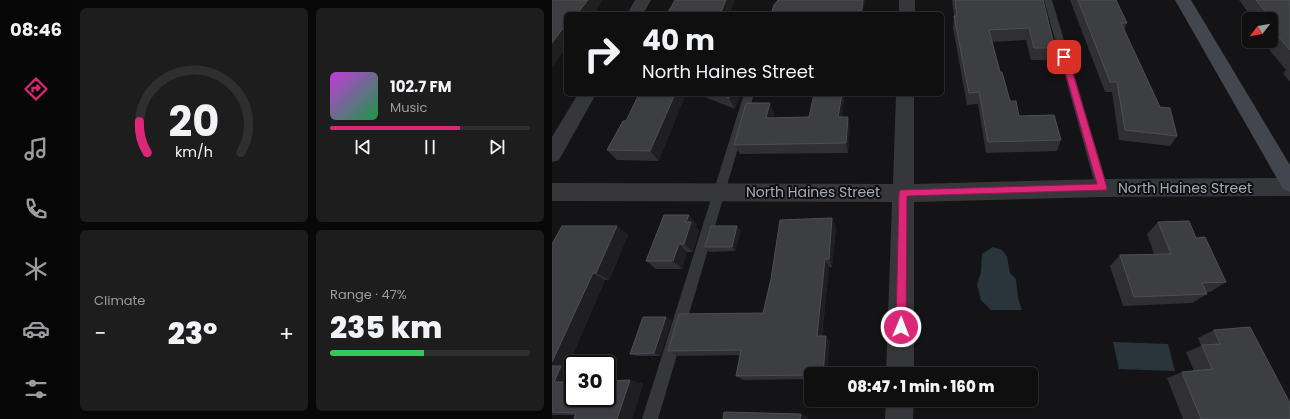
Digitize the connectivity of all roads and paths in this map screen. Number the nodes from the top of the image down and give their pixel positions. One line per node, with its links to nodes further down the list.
1 (643, 0): 5 (street)
2 (907, 0): 6 (street)
3 (1048, 0): 13 (lane)
4 (1182, 0): 11 (street)
5 (636, 12)
6 (907, 12)
7 (586, 96): 10 (street)
8 (748, 96): 15 (lane)
9 (905, 96): 16 (street)
10 (552, 154)
11 (1290, 183)
12 (1290, 187): 13 (street, North Haines Street)
13 (1102, 188): 16 (street, North Haines Street)
14 (552, 192): 15 (street, North Haines Street)
15 (719, 192): 16 (street, North Haines Street); 19 (lane)
16 (903, 193): 17 (street)
17 (900, 367)
18 (900, 407): 20 (street)
19 (650, 419)
20 (899, 419)

